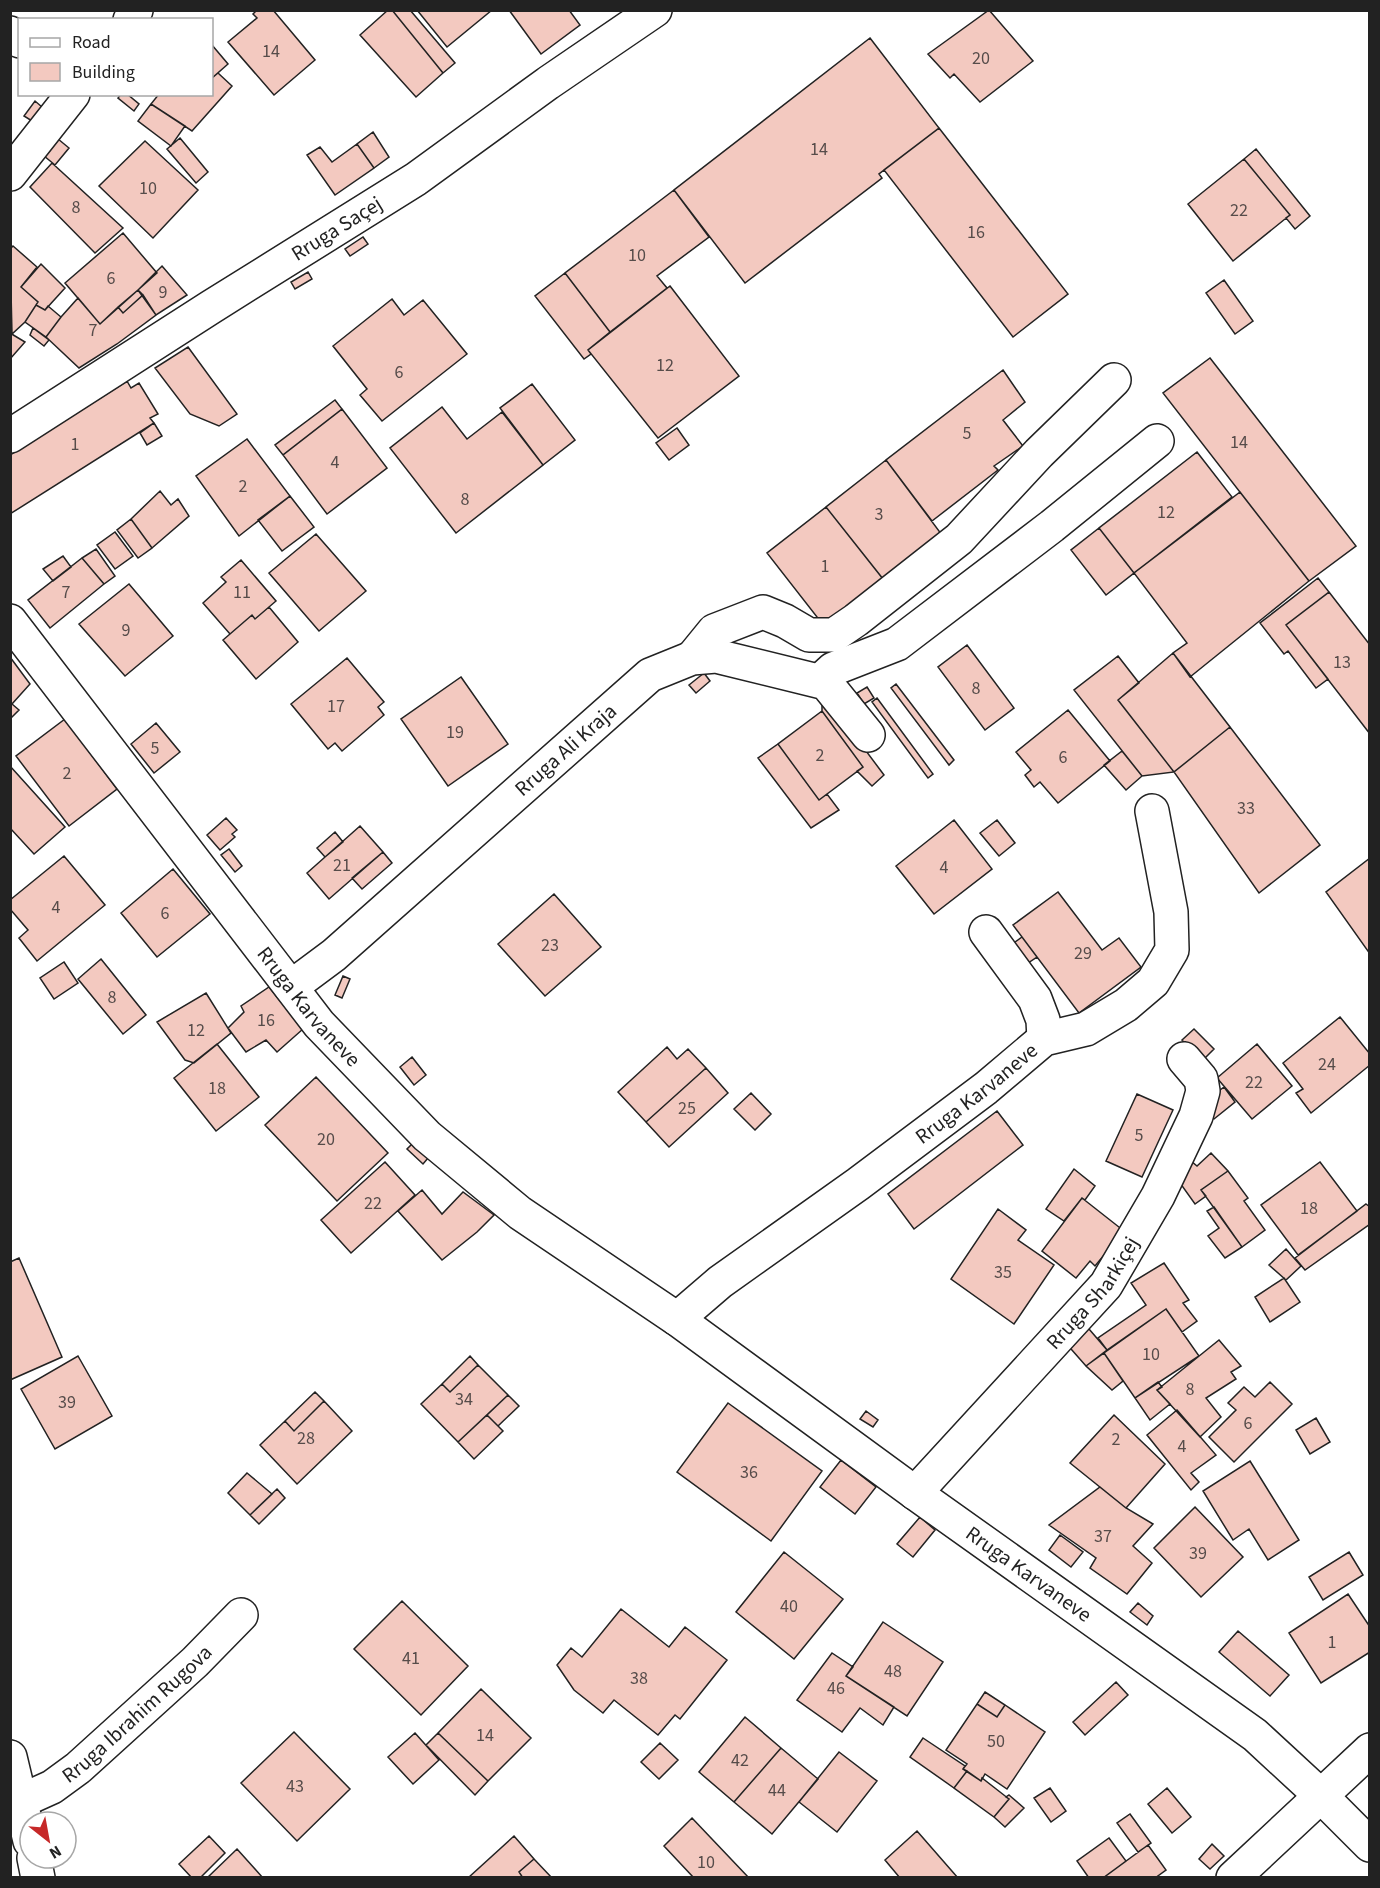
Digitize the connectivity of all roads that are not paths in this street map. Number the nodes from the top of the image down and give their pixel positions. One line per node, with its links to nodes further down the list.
1 (655, 10): 5 (street, Rruga Saçej)
2 (72, 96): 3 (street)
3 (10, 174)
4 (1114, 380): 8 (street)
5 (10, 436)
6 (1157, 441): 9 (street)
7 (10, 621): 13 (street, Rruga Karvaneve)
8 (692, 658): 9 (street, Rruga Ali Kraja); 13 (street, Rruga Ali Kraja)
9 (820, 681): 10 (street)
10 (868, 735)
11 (1152, 811): 14 (street, Rruga Karvaneve)
12 (986, 932): 14 (street, Rruga Karvaneve)
13 (291, 987): 16 (street, Rruga Karvaneve)
14 (1044, 1039): 16 (street, Rruga Karvaneve)
15 (1184, 1059): 17 (street, Rruga Sharkiçej)
16 (677, 1318): 17 (street, Rruga Karvaneve)
17 (915, 1493): 21 (street, Rruga Karvaneve)
18 (241, 1615): 22 (street, Rruga Ibrahim Rugova)
19 (1370, 1750): 21 (street)
20 (10, 1757): 22 (street)
21 (1320, 1795): 24 (street, Rruga Karvaneve); 25 (street)
22 (21, 1802): 23 (street)
23 (23, 1810)
24 (1370, 1845)
25 (1233, 1878)

